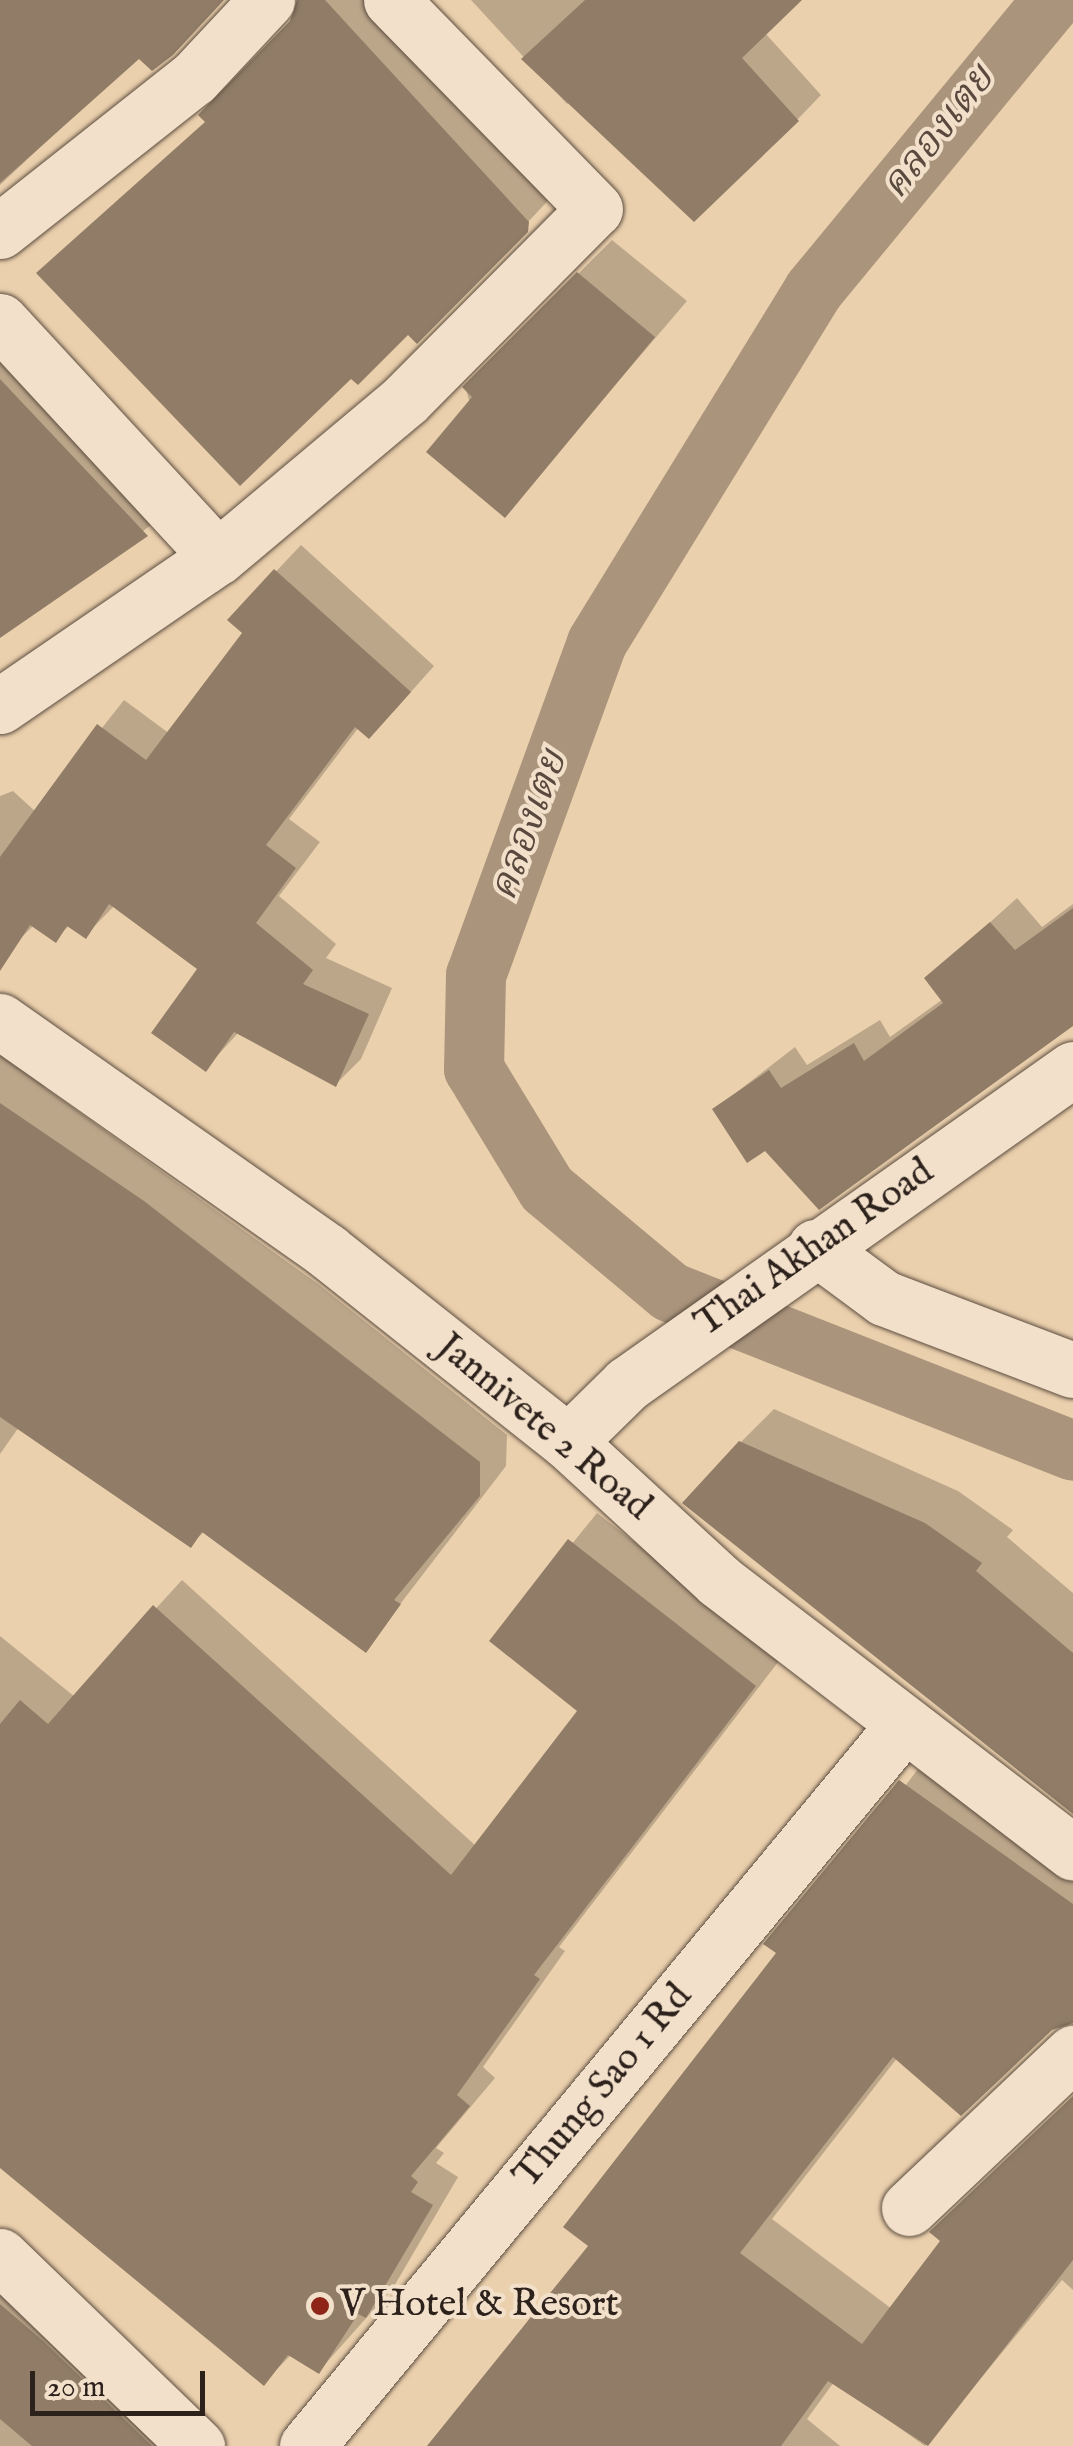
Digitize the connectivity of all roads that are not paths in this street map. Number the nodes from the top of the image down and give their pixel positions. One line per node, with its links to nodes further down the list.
1 (266, 0): 3 (street)
2 (390, 0): 5 (street)
3 (0, 231)
4 (0, 322): 5 (street)
5 (218, 557): 6 (street)
6 (0, 706)
7 (0, 1021): 11 (street, Jannivete 2 Road)
8 (1073, 1069): 9 (street, Thai Akhan Road)
9 (798, 1260): 10 (street); 11 (street, Thai Akhan Road)
10 (1073, 1370)
11 (568, 1442): 12 (street, Jannivete 2 Road)
12 (902, 1728): 13 (street, Jannivete 2 Road); 18 (street, Thung Sao 1 Rd)
13 (1073, 1853)
14 (1073, 2053): 15 (street)
15 (910, 2208)
16 (0, 2256): 17 (street)
17 (197, 2446)
18 (306, 2446)

